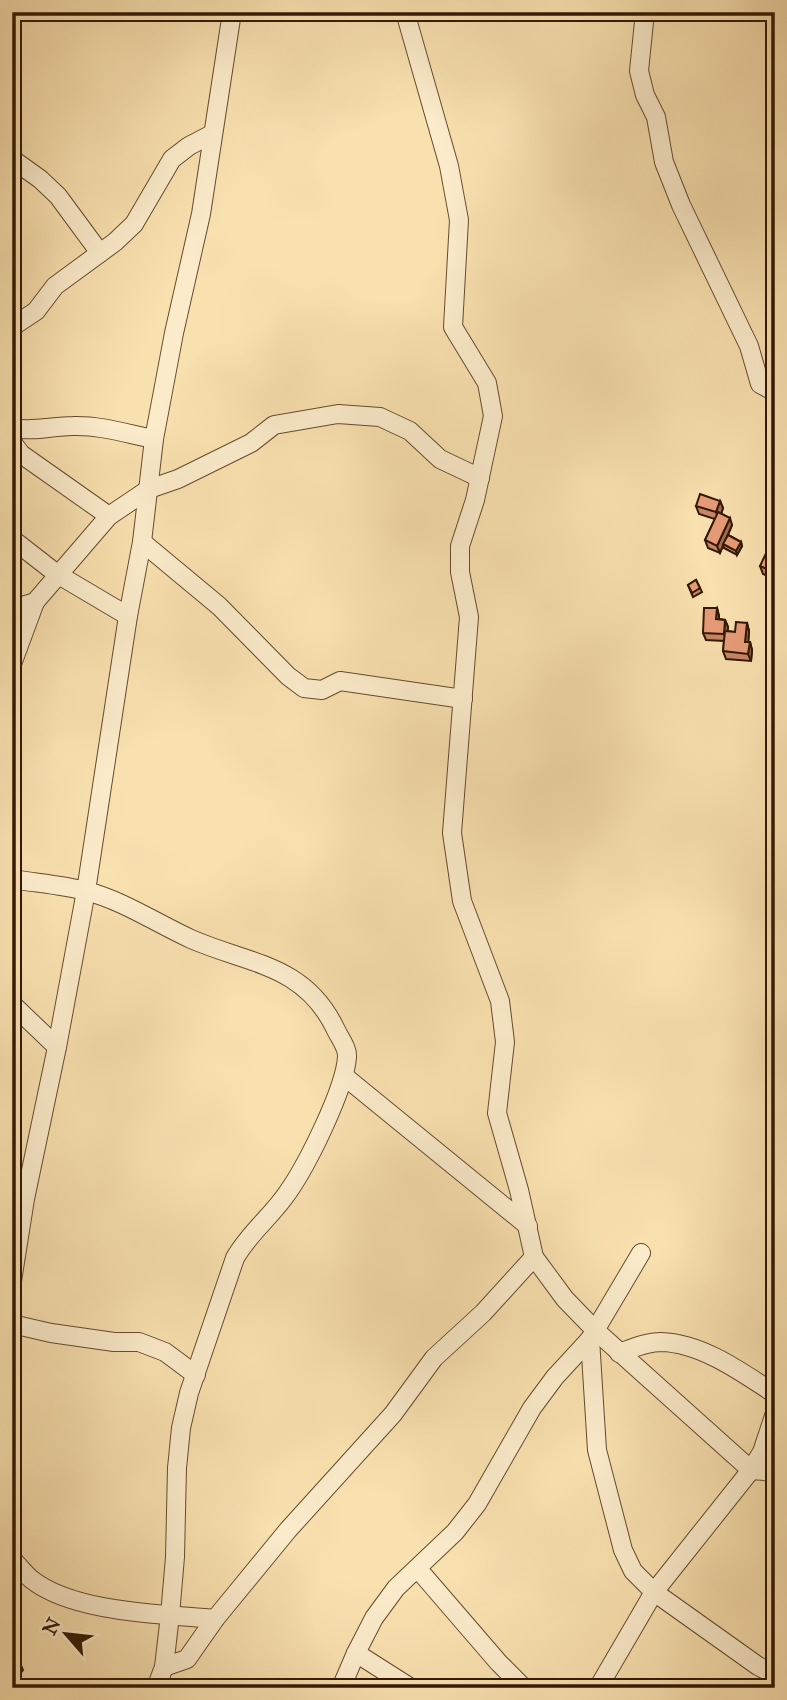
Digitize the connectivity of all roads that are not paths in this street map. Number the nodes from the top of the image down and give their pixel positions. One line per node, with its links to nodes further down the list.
1 (232, 12): 4 (street)
2 (405, 12): 12 (street)
3 (645, 12): 8 (street)
4 (212, 134): 6 (street); 10 (street)
5 (12, 159): 6 (street)
6 (100, 253): 7 (street)
7 (12, 327)
8 (775, 392)
9 (12, 428): 10 (street)
10 (154, 439): 13 (street)
11 (12, 442): 14 (street)
12 (480, 478): 13 (street); 22 (street)
13 (149, 489): 14 (street); 16 (street)
14 (109, 516): 17 (street)
15 (12, 539): 17 (street)
16 (142, 542): 20 (street); 22 (street)
17 (57, 574): 18 (street); 20 (street)
18 (35, 602): 19 (street); 21 (street)
19 (12, 609)
20 (128, 616): 24 (street)
21 (12, 664)
22 (463, 699): 29 (street)
23 (12, 880): 24 (street)
24 (86, 891): 26 (street); 27 (street)
25 (12, 1004): 26 (street)
26 (57, 1047): 28 (street)
27 (344, 1076): 29 (street); 36 (street)
28 (19, 1198): 32 (street)
29 (528, 1226): 31 (street)
30 (641, 1253): 34 (street)
31 (534, 1257): 34 (street); 45 (street)
32 (12, 1281)
33 (12, 1324): 36 (street)
34 (593, 1335): 35 (street); 42 (street); 43 (street)
35 (619, 1353): 37 (street); 39 (street)
36 (195, 1375): 44 (street)
37 (775, 1394)
38 (775, 1413): 39 (street)
39 (751, 1470): 40 (street); 43 (street)
40 (775, 1472)
41 (12, 1559): 44 (street)
42 (418, 1569): 46 (street); 51 (street)
43 (654, 1592): 47 (street); 52 (street)
44 (170, 1615): 45 (street); 48 (street)
45 (215, 1619): 48 (street)
46 (356, 1653): 49 (street); 50 (street)
47 (775, 1675)
48 (162, 1681)
49 (341, 1688)
50 (411, 1688)
51 (524, 1688)
52 (598, 1688)

